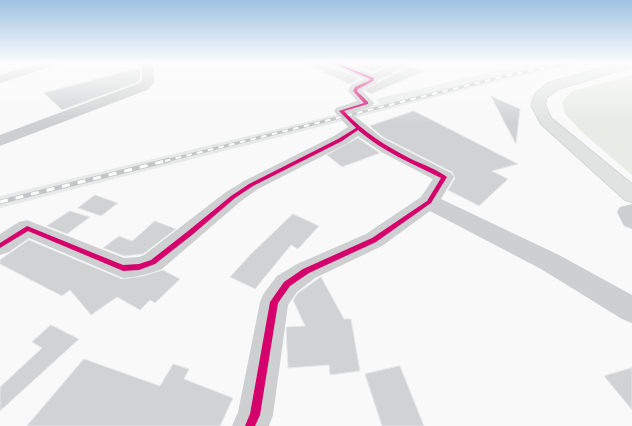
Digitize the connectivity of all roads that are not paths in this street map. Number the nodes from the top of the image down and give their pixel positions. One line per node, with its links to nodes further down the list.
1 (148, 83): 5 (street)
2 (366, 83): 4 (street)
3 (563, 83): 6 (street)
4 (357, 128): 7 (street); 10 (street)
5 (0, 141)
6 (632, 195)
7 (429, 202): 11 (street); 12 (street)
8 (632, 211): 9 (street)
9 (632, 221)
10 (0, 246)
11 (632, 310)
12 (250, 426)

